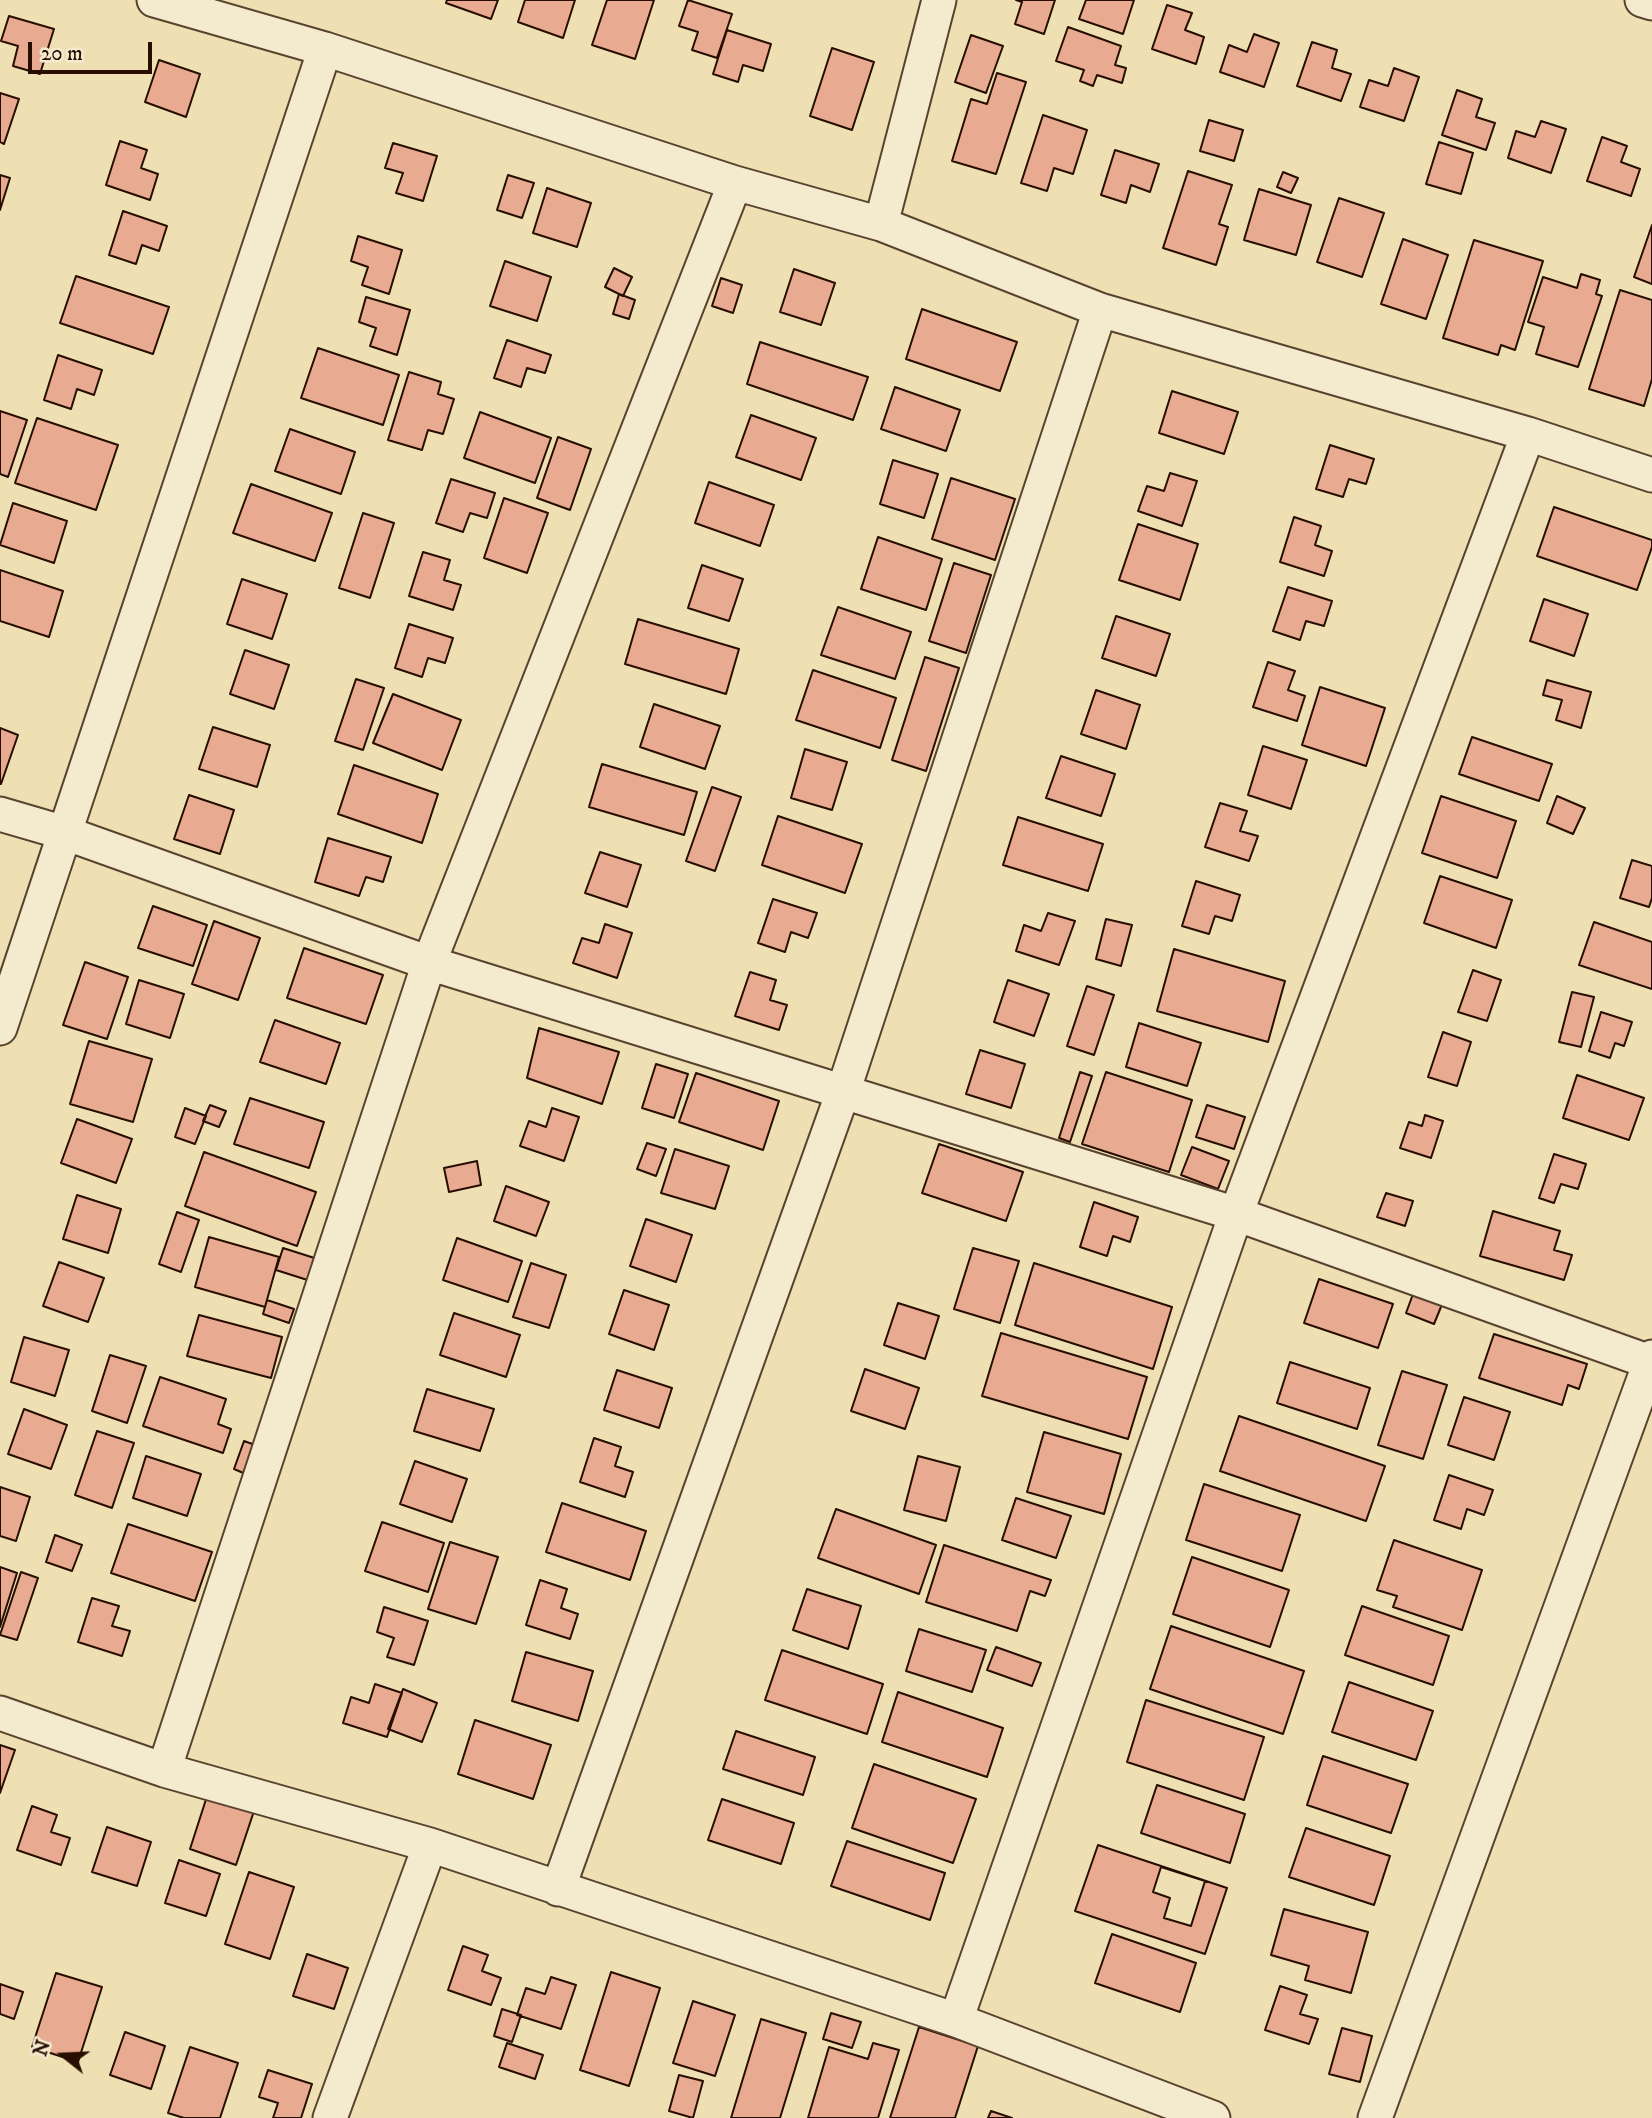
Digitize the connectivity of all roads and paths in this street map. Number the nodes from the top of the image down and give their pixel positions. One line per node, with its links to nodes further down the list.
1 (154, 0): 5 (street)
2 (939, 0): 7 (street)
3 (1642, 0): 4 (street)
4 (1652, 3)
5 (324, 49): 6 (street); 12 (street)
6 (735, 183): 7 (street); 13 (street)
7 (881, 224): 8 (street)
8 (1100, 310): 9 (street); 15 (street)
9 (1528, 434): 10 (street); 16 (street)
10 (1652, 475)
11 (0, 814): 12 (street)
12 (65, 833): 13 (street); 14 (street)
13 (429, 964): 15 (street); 19 (street)
14 (0, 1028)
15 (843, 1092): 16 (street); 21 (street)
16 (1236, 1214): 17 (street); 22 (street)
17 (1651, 1359): 25 (street)
18 (0, 1713): 19 (street)
19 (164, 1770): 20 (street)
20 (430, 1845): 21 (street); 23 (street)
21 (558, 1889): 22 (street)
22 (956, 2020): 24 (street)
23 (330, 2118)
24 (1213, 2118)
25 (1376, 2118)

